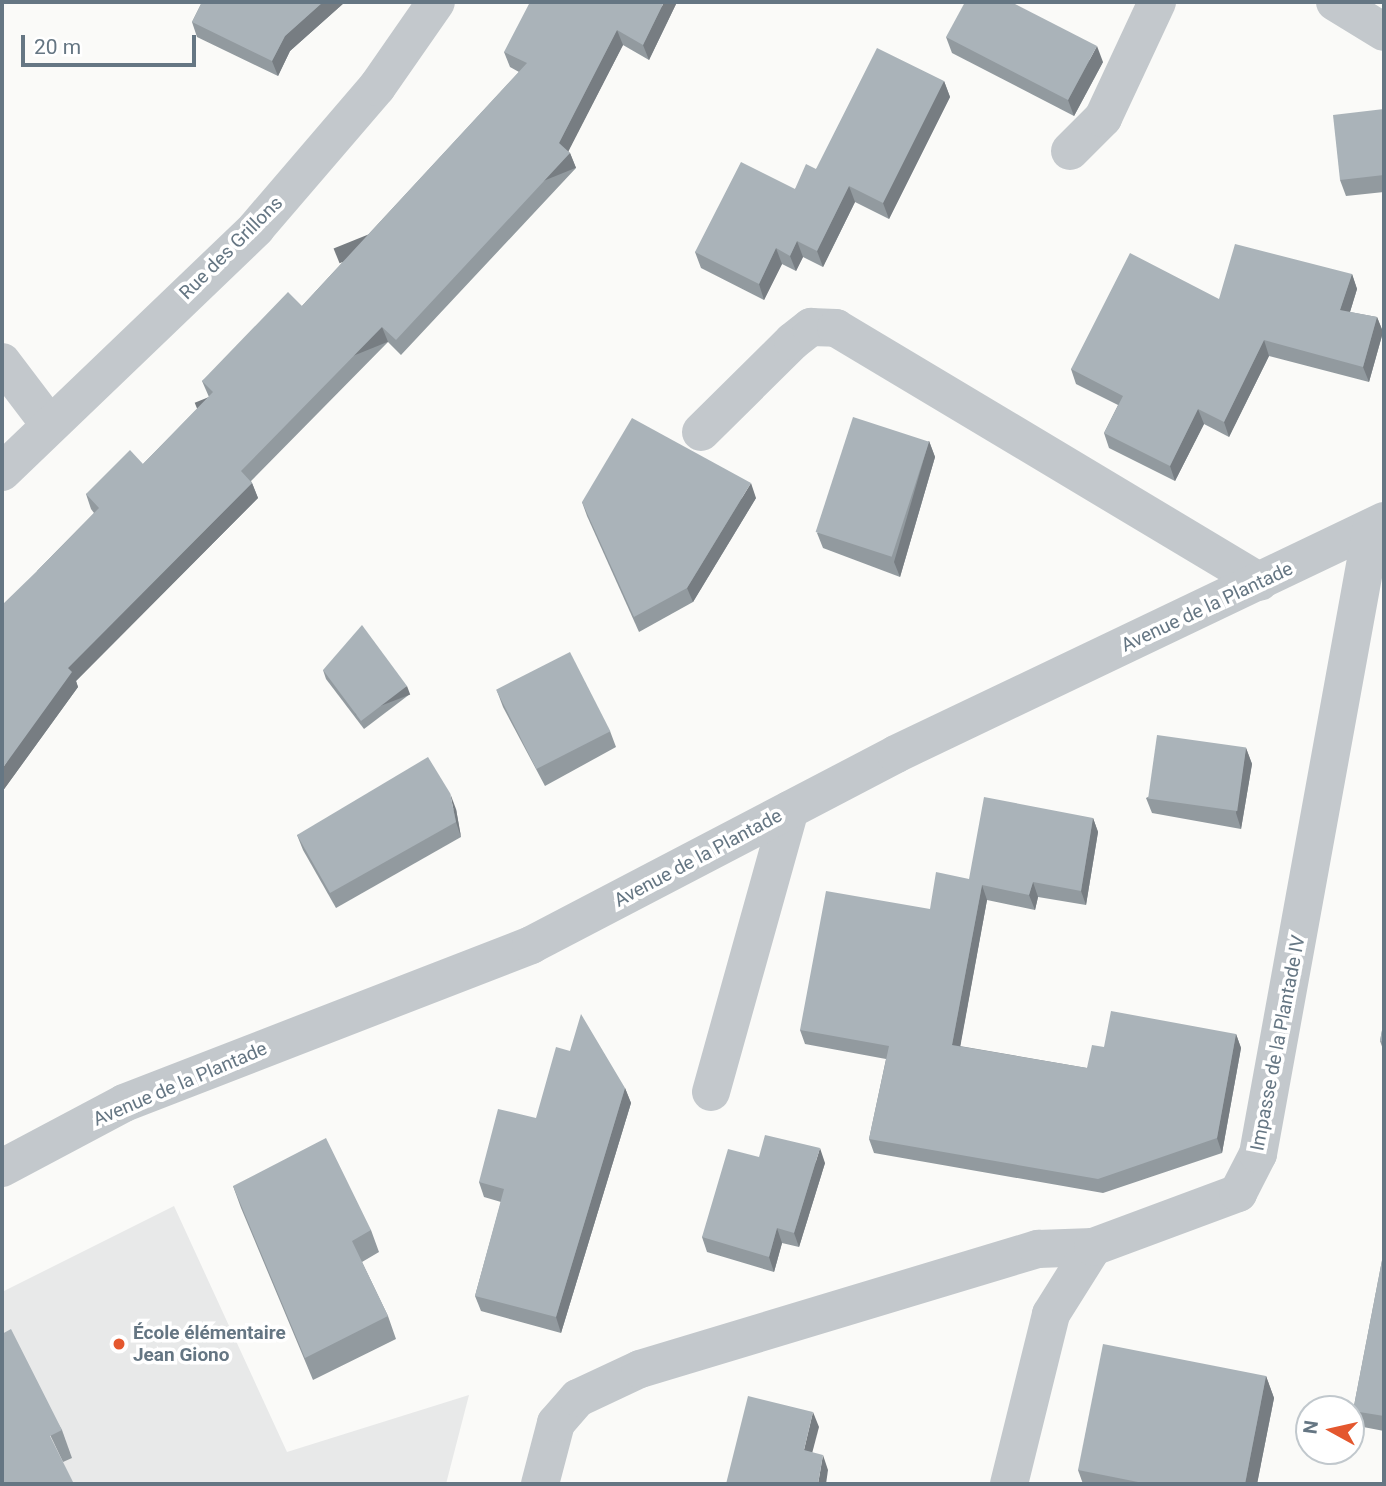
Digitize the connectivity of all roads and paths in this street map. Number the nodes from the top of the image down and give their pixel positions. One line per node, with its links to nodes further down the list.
1 (436, 2): 7 (street, Rue des Grillons)
2 (1157, 2): 5 (street)
3 (1335, 2): 4 (street)
4 (1384, 32)
5 (1070, 151)
6 (2, 362): 7 (street)
7 (48, 424): 9 (street, Rue des Grillons)
8 (701, 432): 11 (street)
9 (2, 472)
10 (1378, 524): 11 (street, Avenue de la Plantade); 15 (street, Impasse de la Plantade IV)
11 (1260, 582): 12 (street, Avenue de la Plantade)
12 (790, 810): 13 (street); 14 (street, Avenue de la Plantade)
13 (711, 1092)
14 (2, 1168)
15 (1093, 1247): 16 (street, Impasse de la Plantade IV); 17 (street)
16 (540, 1484)
17 (1009, 1484)

